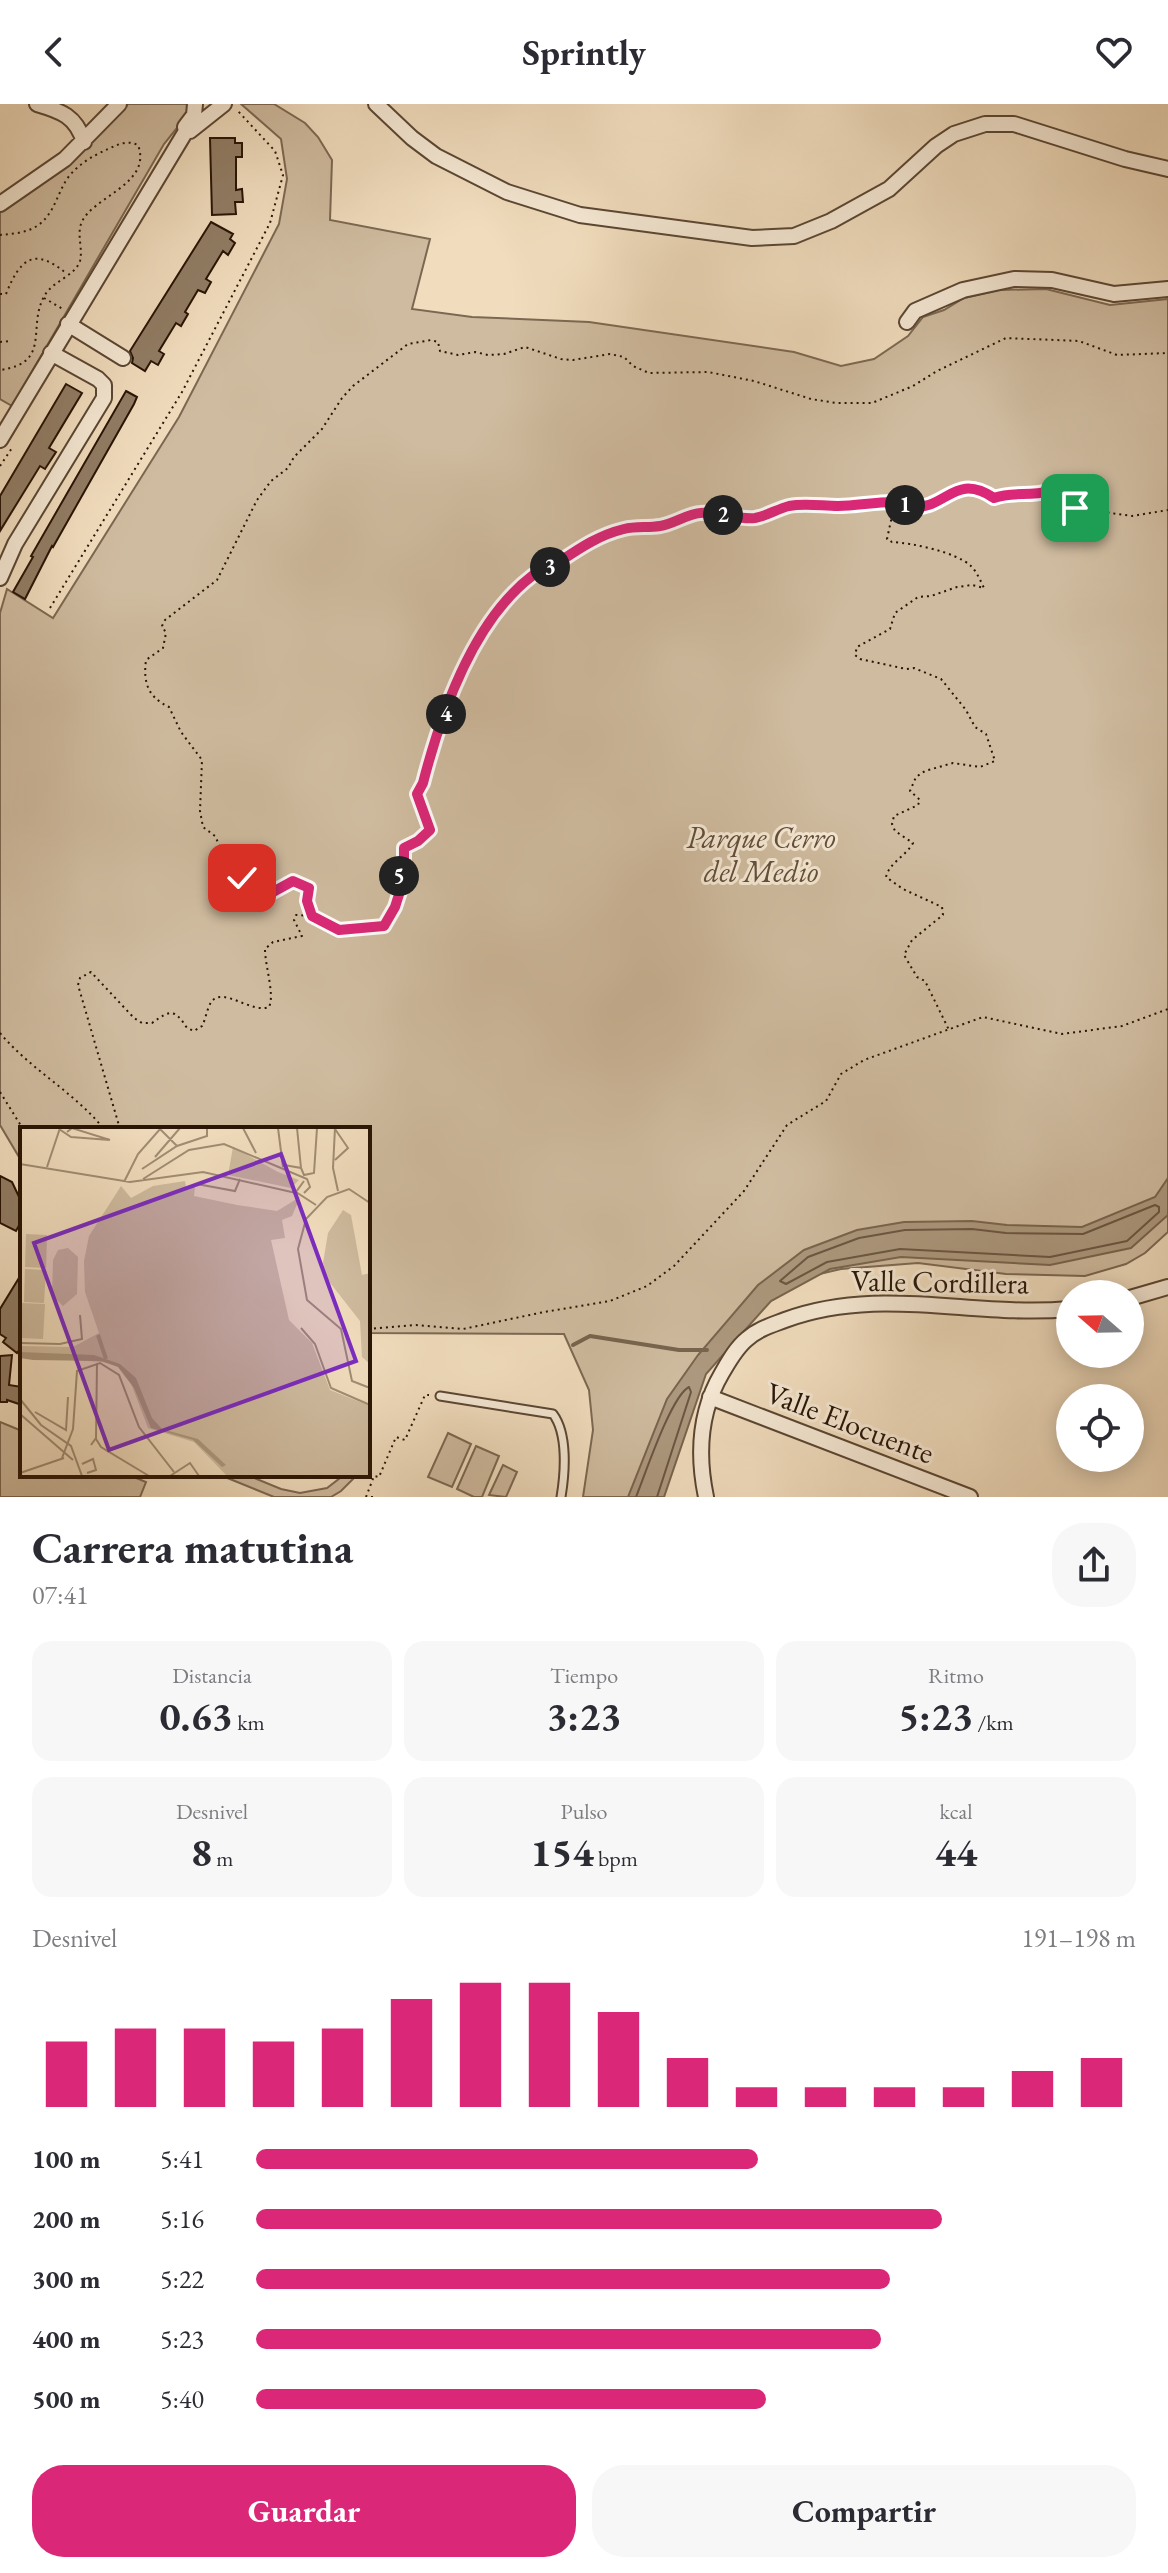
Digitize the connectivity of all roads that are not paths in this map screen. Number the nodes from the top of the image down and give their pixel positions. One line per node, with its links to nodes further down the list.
1 (37, 104): 6 (street)
2 (119, 104): 8 (street)
3 (195, 104): 7 (street)
4 (224, 104): 7 (street)
5 (376, 104): 9 (street)
6 (66, 108): 8 (street)
7 (186, 131): 12 (street)
8 (84, 142): 10 (street)
9 (1168, 169)
10 (0, 204)
11 (1168, 289): 13 (street)
12 (71, 320): 14 (street); 15 (street)
13 (907, 322)
14 (51, 353): 16 (street); 17 (street)
15 (123, 358)
16 (0, 440)
17 (0, 578)
18 (1168, 1287): 19 (street)
19 (1144, 1294)
20 (1056, 1309): 22 (street, Valle Cordillera)
21 (440, 1396): 23 (lane)
22 (710, 1397): 24 (street, Valle Cordillera); 25 (street, Valle Elocuente)
23 (561, 1497)
24 (706, 1497)
25 (970, 1497)

